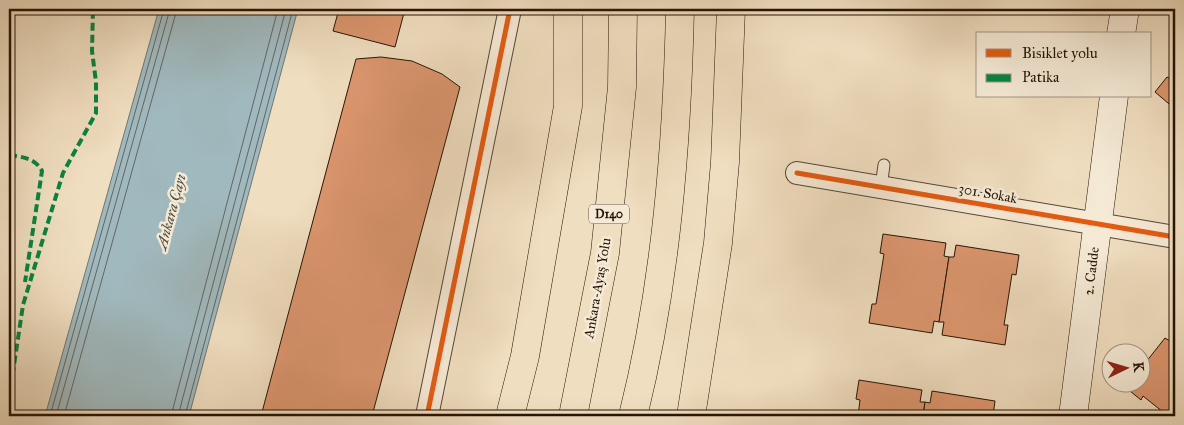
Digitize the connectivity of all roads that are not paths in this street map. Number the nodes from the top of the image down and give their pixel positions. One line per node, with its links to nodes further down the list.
1 (510, 9): 14 (street)
2 (568, 9): 15 (highway)
3 (623, 9): 16 (highway, Ankara-Ayaş Yolu / D140)
4 (680, 9): 17 (highway)
5 (731, 9): 18 (highway)
6 (1125, 9): 7 (street)
7 (1122, 32)
8 (1114, 98): 12 (street, 2. Cadde)
9 (884, 165): 11 (lane)
10 (797, 173): 11 (street, 301. Sokak)
11 (882, 187): 12 (street, 301. Sokak)
12 (1098, 223): 13 (street, 301. Sokak); 19 (street, 2. Cadde)
13 (1175, 237)
14 (427, 416)
15 (510, 416)
16 (573, 416)
17 (633, 416)
18 (690, 416)
19 (1073, 416)

